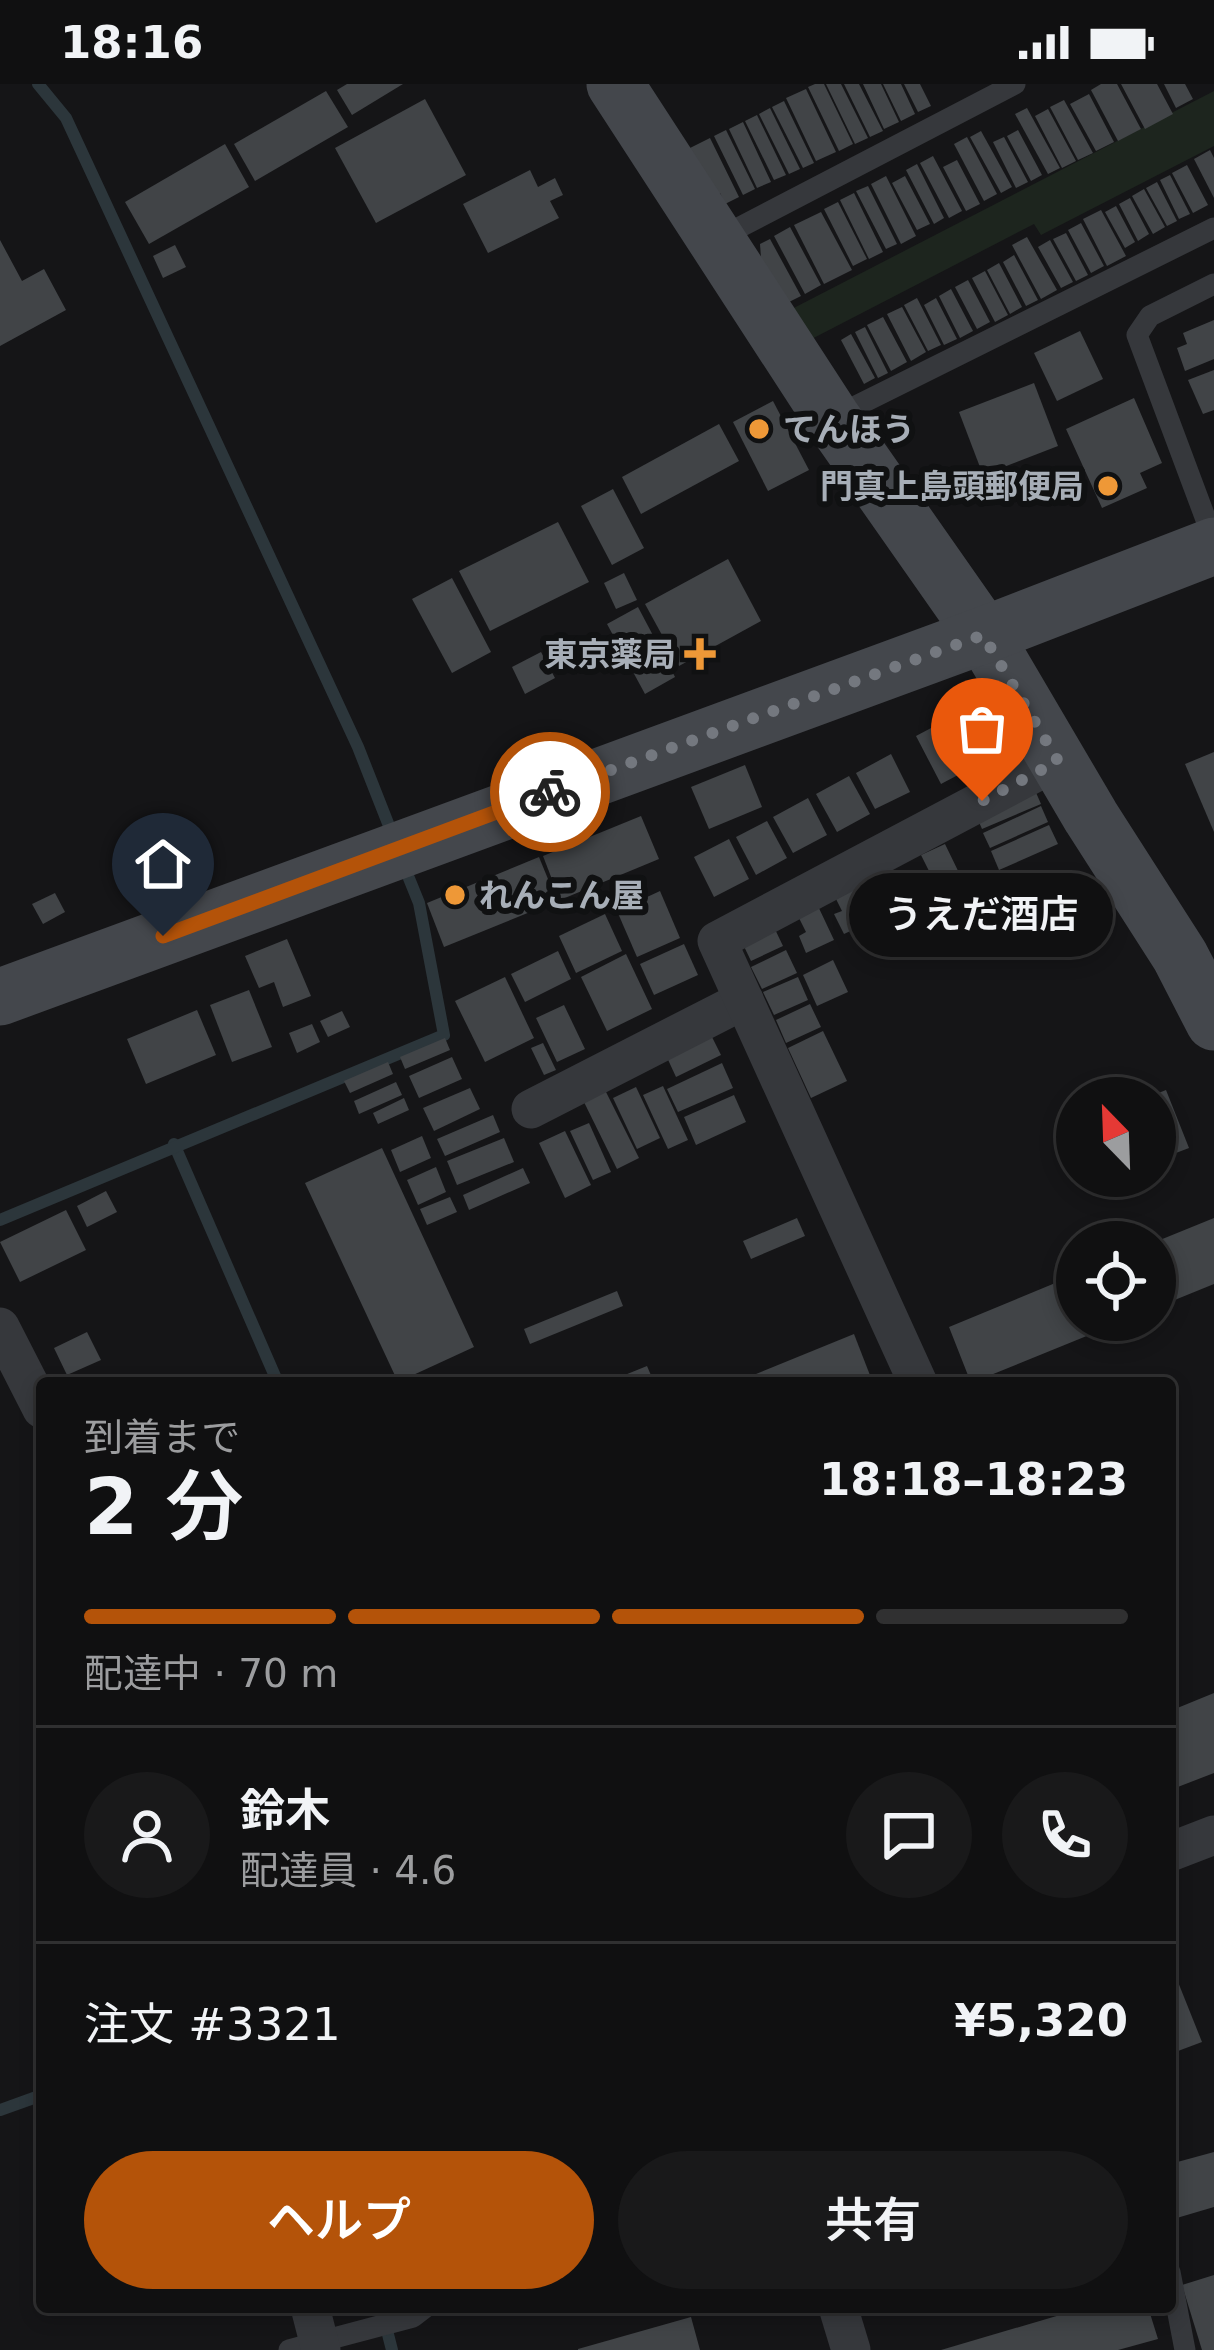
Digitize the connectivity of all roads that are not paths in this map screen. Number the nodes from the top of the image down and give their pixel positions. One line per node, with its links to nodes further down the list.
1 (615, 84): 4 (street)
2 (1015, 84): 4 (lane)
3 (1214, 228): 6 (lane)
4 (716, 240): 6 (street)
5 (1214, 284): 7 (lane)
6 (832, 418): 8 (street)
7 (1214, 544): 8 (street)
8 (983, 635): 9 (street); 10 (street)
9 (1058, 761): 11 (street); 12 (street)
10 (0, 997)
11 (744, 1000): 13 (street); 15 (street)
12 (1214, 1022)
13 (531, 1109)
14 (0, 1327): 16 (street)
15 (915, 1377)
16 (36, 1397)
17 (1214, 1835): 18 (street)
18 (1176, 1850)
19 (1176, 2303): 24 (lane)
20 (416, 2313): 22 (lane)
21 (840, 2313): 23 (street)
22 (310, 2337)
23 (851, 2350)
24 (1185, 2350)

